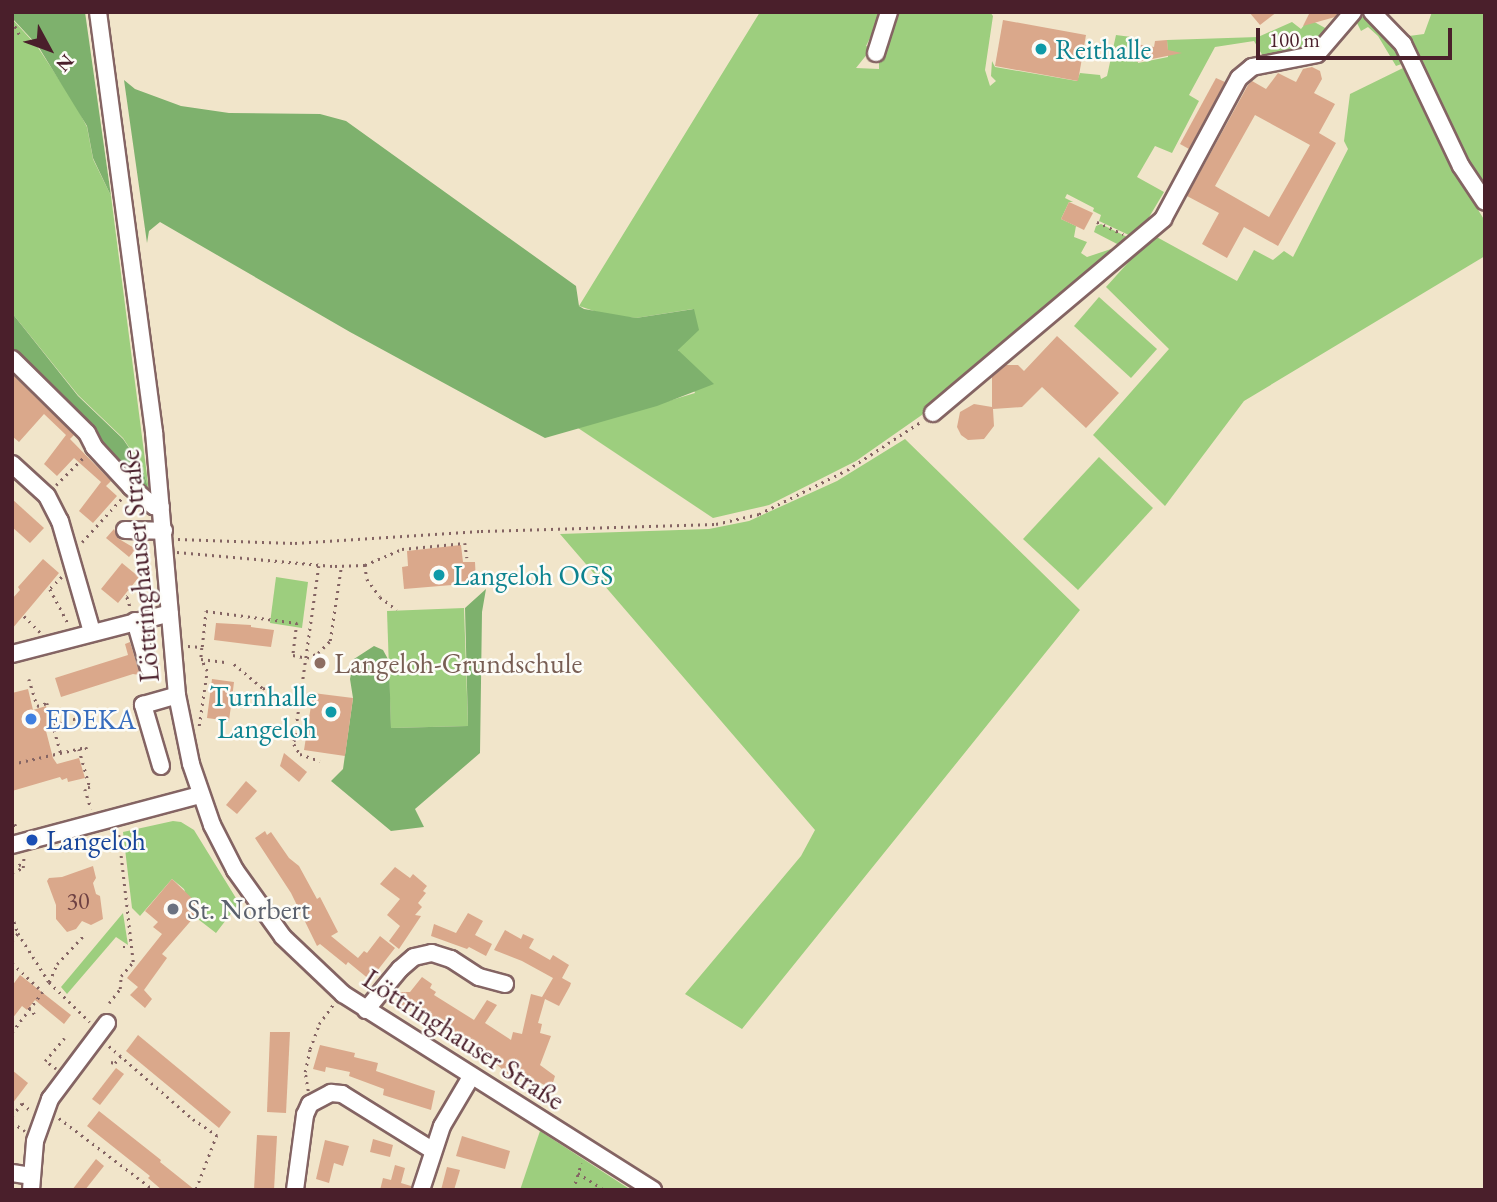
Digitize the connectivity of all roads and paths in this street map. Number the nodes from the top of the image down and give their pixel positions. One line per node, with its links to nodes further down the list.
1 (98, 12): 17 (street, Löttringhauser Straße)
2 (889, 12): 7 (street)
3 (1353, 12): 10 (street)
4 (1372, 12): 8 (street)
5 (12, 20): 6 (path)
6 (21, 38)
7 (876, 53)
8 (1485, 202)
9 (1097, 222): 10 (path)
10 (1134, 240): 12 (street)
11 (12, 359): 13 (street)
12 (933, 413): 19 (path)
13 (94, 446): 15 (street); 16 (path)
14 (12, 464): 22 (street)
15 (131, 487): 17 (street); 20 (path)
16 (52, 490)
17 (161, 507): 19 (street, Löttringhauser Straße)
18 (125, 530): 19 (street)
19 (164, 540): 24 (path); 28 (street, Löttringhauser Straße)
20 (77, 547)
21 (467, 558): 23 (path)
22 (73, 565): 33 (path); 34 (street)
23 (365, 565): 25 (path); 27 (path)
24 (319, 566): 25 (path); 39 (path)
25 (342, 566): 39 (path)
26 (130, 588): 30 (path)
27 (397, 610)
28 (170, 613): 30 (street); 45 (street, Löttringhauser Straße)
29 (24, 616): 35 (path)
30 (133, 616): 34 (street); 43 (street)
31 (246, 616): 32 (path); 37 (path); 39 (path)
32 (246, 624)
33 (71, 627)
34 (93, 632): 38 (street)
35 (41, 635)
36 (181, 645): 37 (path)
37 (202, 647): 40 (path)
38 (12, 654)
39 (307, 658): 46 (path)
40 (201, 659): 41 (path); 51 (path)
41 (225, 662)
42 (234, 664): 46 (path)
43 (149, 669)
44 (29, 679): 48 (path)
45 (177, 695): 51 (street, Löttringhauser Straße); 57 (street)
46 (301, 700): 49 (path)
47 (79, 724): 48 (path)
48 (53, 725): 54 (path)
49 (298, 725): 50 (path); 55 (path)
50 (308, 726)
51 (182, 731): 60 (street, Löttringhauser Straße)
52 (79, 749): 53 (path); 54 (path); 59 (path)
53 (88, 753)
54 (61, 754): 56 (path)
55 (320, 761)
56 (12, 764)
57 (161, 766)
58 (97, 786): 59 (path)
59 (90, 787): 61 (path)
60 (200, 795): 64 (street); 79 (street, Löttringhauser Straße)
61 (90, 808)
62 (12, 825): 64 (path)
63 (118, 830): 75 (path)
64 (18, 843): 65 (path)
65 (22, 864): 66 (path); 67 (path)
66 (12, 867)
67 (12, 872)
68 (12, 889): 69 (path)
69 (12, 902)
70 (12, 915): 71 (path)
71 (18, 933): 73 (path); 77 (path)
72 (86, 933): 77 (path)
73 (12, 941)
74 (123, 947): 75 (path)
75 (131, 947): 80 (path)
76 (12, 963): 81 (path)
77 (49, 982): 85 (path)
78 (505, 984): 82 (street)
79 (343, 994): 82 (street, Löttringhauser Straße); 91 (path)
80 (109, 1003)
81 (30, 1008): 83 (path); 84 (path)
82 (366, 1010): 90 (street, Löttringhauser Straße)
83 (36, 1016)
84 (12, 1032)
85 (104, 1032): 87 (path); 101 (street)
86 (64, 1038): 89 (path)
87 (121, 1055): 88 (path); 103 (path)
88 (111, 1062)
89 (56, 1069)
90 (471, 1077): 97 (street); 108 (street, Löttringhauser Straße)
91 (310, 1104): 97 (street); 104 (street)
92 (33, 1112): 94 (path)
93 (54, 1114): 102 (path)
94 (12, 1116)
95 (12, 1122): 96 (path)
96 (28, 1133)
97 (432, 1150): 105 (street)
98 (582, 1162): 100 (path)
99 (12, 1173): 101 (street)
100 (578, 1173): 106 (path); 107 (path)
101 (31, 1183)
102 (154, 1190)
103 (196, 1190)
104 (295, 1190)
105 (421, 1190)
106 (573, 1190)
107 (604, 1190)
108 (653, 1190)

